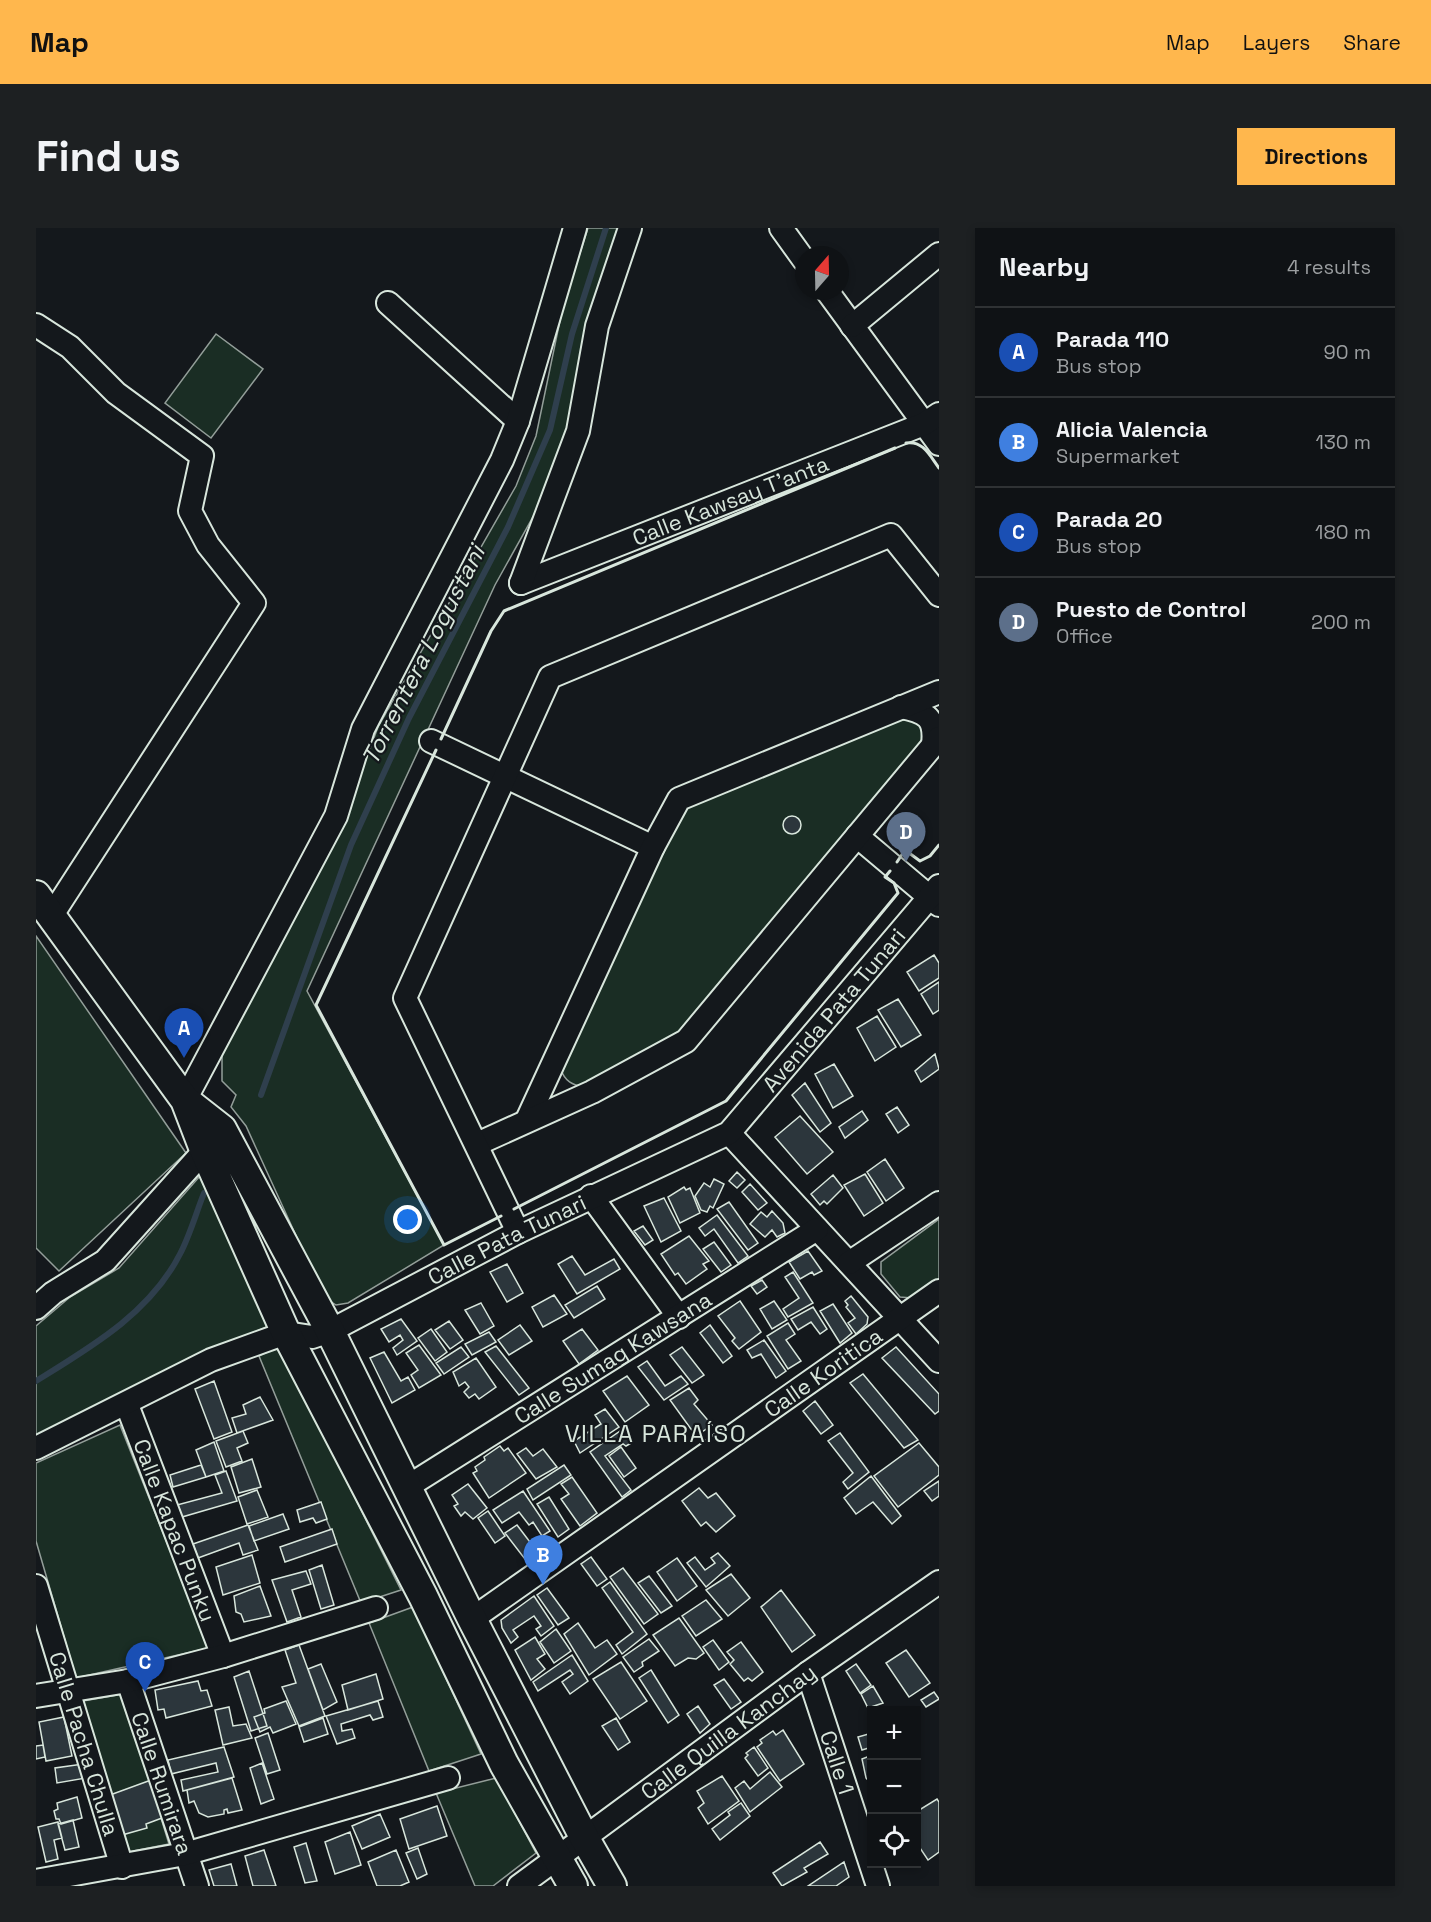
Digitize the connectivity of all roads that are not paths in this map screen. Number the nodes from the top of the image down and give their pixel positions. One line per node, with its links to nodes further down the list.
1 (574, 228): 11 (street)
2 (630, 228): 10 (street, Calle Kawsay T'anta)
3 (781, 228): 4 (street)
4 (795, 247)
5 (939, 254): 9 (street)
6 (833, 300): 9 (street)
7 (388, 303): 11 (street)
8 (36, 325): 22 (street)
9 (852, 326): 10 (street)
10 (931, 419): 12 (street)
11 (518, 421): 23 (street)
12 (939, 444)
13 (939, 595): 18 (street)
14 (939, 692): 15 (street)
15 (901, 707): 17 (street); 20 (street)
16 (431, 741): 18 (street)
17 (936, 742): 19 (street)
18 (503, 776): 20 (street); 27 (street)
19 (857, 836): 21 (street); 24 (street)
20 (653, 847): 24 (street)
21 (936, 896): 26 (street, Avenida Pata Tunari)
22 (44, 905): 23 (main road)
23 (185, 1100): 25 (main road); 28 (main road)
24 (527, 1120): 27 (street)
25 (222, 1129): 28 (street); 38 (main road)
26 (729, 1133): 29 (street, Calle Pata Tunari); 31 (street)
27 (477, 1144): 32 (street)
28 (205, 1152): 35 (street); 39 (main road)
29 (591, 1196): 32 (street, Calle Pata Tunari); 36 (street)
30 (939, 1203): 33 (street)
31 (817, 1229): 33 (street); 36 (street, Calle Sumag Kawsana)
32 (518, 1232): 38 (street, Calle Pata Tunari)
33 (849, 1263): 37 (street)
34 (939, 1291): 37 (street, Calle Koritica)
35 (36, 1308)
36 (679, 1317): 43 (street, Calle Sumag Kawsana)
37 (900, 1318): 40 (street); 47 (street, Calle Koritica)
38 (330, 1331): 39 (street, Calle Pata Tunari); 43 (main road)
39 (286, 1333): 41 (street); 56 (main road)
40 (939, 1361)
41 (127, 1405): 42 (street); 48 (street, Calle Kapac Punku)
42 (36, 1448)
43 (408, 1487): 47 (main road)
44 (939, 1582): 49 (street, Calle Quilla Kanchay)
45 (36, 1586): 51 (street, Calle Pacha Chulla)
46 (376, 1608): 48 (street)
47 (472, 1619): 54 (main road)
48 (223, 1656): 50 (street)
49 (808, 1673): 54 (street, Calle Quilla Kanchay); 63 (street, Calle 1)
50 (128, 1681): 51 (street); 55 (street, Calle Rumirara)
51 (70, 1689): 52 (street); 57 (street, Calle Pacha Chulla)
52 (36, 1695)
53 (448, 1778): 55 (street)
54 (584, 1837): 56 (street, Calle Quilla Kanchay); 62 (main road)
55 (185, 1854): 57 (street); 59 (street, Calle Rumirara)
56 (557, 1859): 60 (street, Calle Quilla Kanchay); 61 (main road)
57 (122, 1866): 58 (street)
58 (36, 1881)
59 (197, 1886)
60 (519, 1886)
61 (573, 1886)
62 (612, 1886)
63 (878, 1886)

